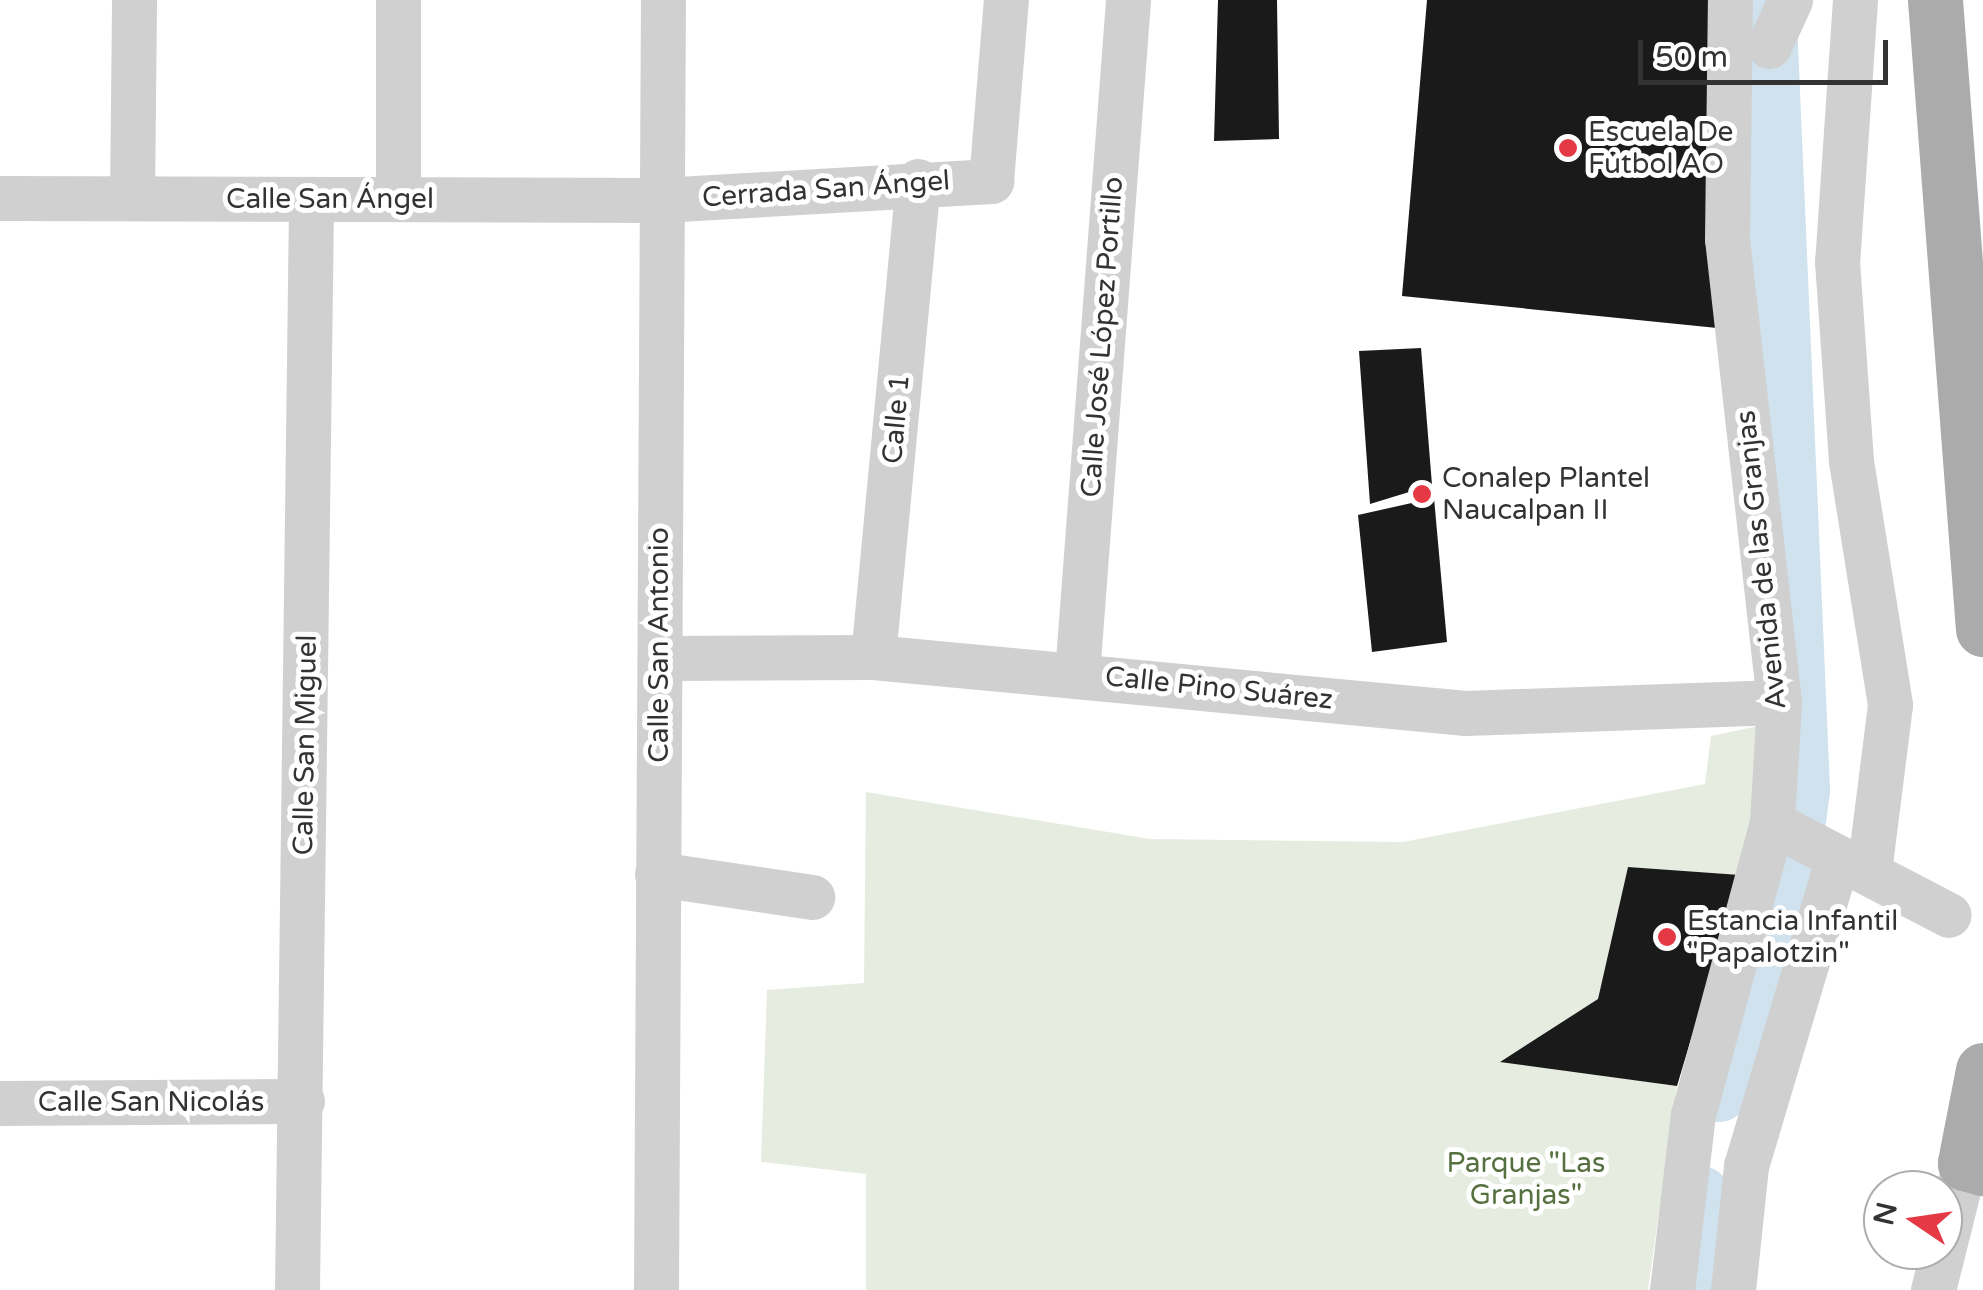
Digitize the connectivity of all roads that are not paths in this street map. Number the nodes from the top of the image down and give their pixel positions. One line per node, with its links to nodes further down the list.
1 (134, 0): 13 (street)
2 (398, 0): 14 (street)
3 (663, 0): 16 (street, Calle San Antonio)
4 (1006, 0): 11 (street, Cerrada San Ángel)
5 (1128, 0): 20 (street, Calle José López Portillo)
6 (1730, 0): 21 (street, Avenida de las Granjas)
7 (1790, 0): 10 (street)
8 (1855, 0): 22 (street)
9 (1935, 0): 17 (main road)
10 (1769, 46)
11 (918, 181): 16 (street, Cerrada San Ángel); 18 (street, Calle 1)
12 (0, 198): 13 (street, Calle San Ángel)
13 (132, 198): 15 (street, Calle San Ángel)
14 (398, 199): 15 (street, Calle San Ángel); 16 (street, Calle San Ángel)
15 (311, 200): 27 (street, Calle San Miguel)
16 (661, 200): 19 (street, Calle San Antonio)
17 (1983, 629)
18 (873, 657): 19 (street, Calle Pino Suárez); 20 (street, Calle Pino Suárez)
19 (660, 658): 23 (street, Calle San Antonio)
20 (1077, 674): 21 (street, Calle Pino Suárez)
21 (1778, 702): 22 (street, Avenida de las Granjas)
22 (1814, 844): 25 (street); 32 (street, Avenida de las Granjas); 33 (street, Avenida de las Granjas)
23 (657, 874): 24 (street); 31 (street, Calle San Antonio)
24 (812, 897)
25 (1948, 915)
26 (1983, 1070): 29 (main road)
27 (302, 1101): 28 (street, Calle San Nicolás); 30 (street, Calle San Miguel)
28 (0, 1103)
29 (1974, 1166): 34 (street)
30 (297, 1290)
31 (656, 1290)
32 (1672, 1290)
33 (1733, 1290)
34 (1933, 1290)

